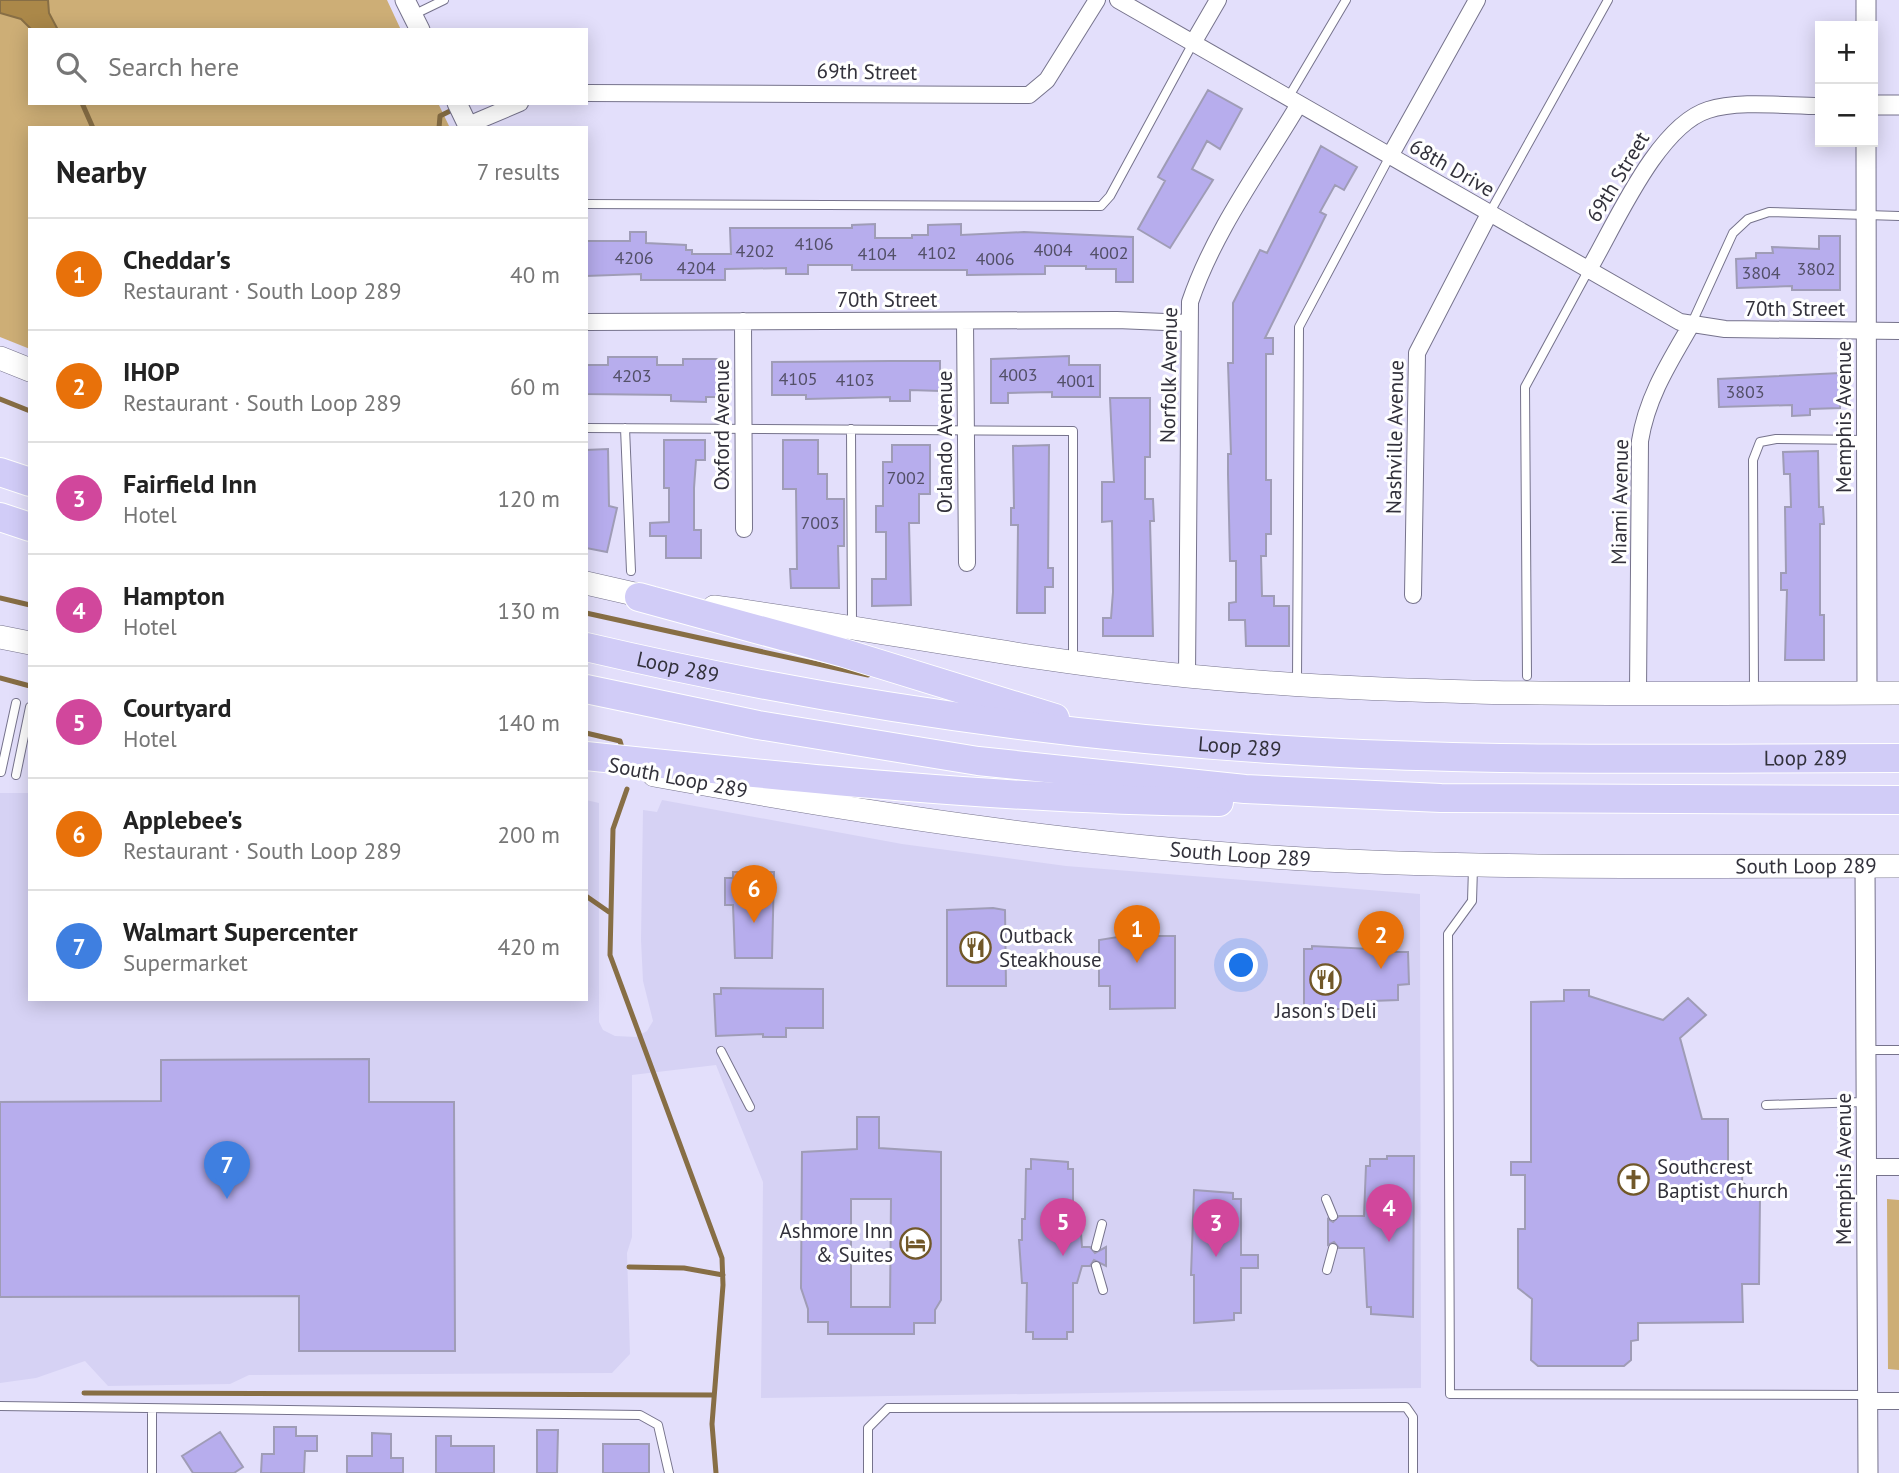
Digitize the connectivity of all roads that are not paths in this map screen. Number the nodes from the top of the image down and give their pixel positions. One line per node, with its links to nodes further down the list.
1 (444, 0): 9 (lane)
2 (1097, 0): 12 (street, 69th Street)
3 (1118, 0): 11 (street, 68th Drive)
4 (1219, 0): 11 (street)
5 (1346, 0): 13 (lane)
6 (1477, 0): 21 (street)
7 (1608, 0): 23 (lane)
8 (1866, 0): 10 (street)
9 (413, 15)
10 (1866, 21)
11 (1193, 43): 13 (street, 68th Drive); 22 (lane)
12 (588, 93)
13 (1294, 101): 21 (street, 68th Drive); 30 (street, Norfolk Avenue)
14 (458, 105): 19 (street)
15 (516, 105): 19 (street)
16 (1878, 105): 17 (street)
17 (1899, 105)
18 (1815, 106): 26 (street, 69th Street)
19 (469, 126)
20 (1866, 147): 24 (street, Memphis Avenue)
21 (1390, 156): 23 (street, 68th Drive); 58 (lane)
22 (588, 204)
23 (1489, 214): 26 (street, 68th Drive); 50 (street, Nashville Avenue)
24 (1867, 216): 25 (lane); 31 (lane); 32 (street, Memphis Avenue)
25 (1899, 216)
26 (1588, 271): 31 (street, 68th Drive); 57 (lane)
27 (965, 320): 28 (street, 70th Street); 30 (street, 70th Street); 40 (street, Orlando Avenue)
28 (743, 321): 29 (street, 70th Street); 38 (street, Oxford Avenue)
29 (588, 322)
30 (1189, 324): 56 (street, Norfolk Avenue)
31 (1691, 325): 32 (street, 70th Street); 60 (street, Miami Avenue)
32 (1867, 330): 33 (street, 70th Street); 41 (street, Memphis Avenue)
33 (1899, 331)
34 (0, 358): 35 (main road)
35 (28, 369)
36 (588, 428): 37 (lane)
37 (625, 428): 38 (lane); 49 (lane)
38 (743, 428): 39 (lane); 46 (street, Oxford Avenue)
39 (851, 429): 40 (lane); 51 (lane)
40 (967, 430): 47 (street, Orlando Avenue); 55 (lane)
41 (1867, 440): 61 (lane); 63 (street, Memphis Avenue)
42 (0, 472): 43 (highway)
43 (28, 481)
44 (0, 517): 45 (highway)
45 (28, 526)
46 (744, 529)
47 (967, 563)
48 (588, 583): 49 (main road)
49 (635, 584): 51 (main road); 66 (highway)
50 (1413, 595)
51 (851, 628): 55 (main road)
52 (0, 637): 53 (main road)
53 (28, 643)
54 (588, 647): 66 (highway, Loop 289)
55 (1073, 663): 56 (main road)
56 (1187, 676): 58 (main road)
57 (1527, 676)
58 (1297, 684): 60 (main road)
59 (588, 689): 72 (highway, Loop 289)
60 (1639, 692): 61 (main road)
61 (1754, 692): 63 (main road)
62 (1899, 692): 63 (main road)
63 (1867, 693)
64 (16, 704): 70 (lane)
65 (28, 717): 71 (lane)
66 (1104, 735): 69 (highway, Loop 289)
67 (588, 758): 72 (highway)
68 (588, 758): 74 (main road, South Loop 289)
69 (1899, 758)
70 (1, 772)
71 (16, 775)
72 (1328, 793): 73 (highway, Loop 289)
73 (1899, 800)
74 (1473, 865): 75 (main road, South Loop 289); 93 (lane)
75 (1865, 866): 76 (main road, South Loop 289); 77 (street, Memphis Avenue)
76 (1899, 866)
77 (1866, 1050): 78 (lane); 80 (street, Memphis Avenue)
78 (1899, 1050)
79 (721, 1051): 82 (lane)
80 (1866, 1102): 81 (lane); 83 (street, Memphis Avenue)
81 (1766, 1105)
82 (751, 1107)
83 (1867, 1167): 84 (street); 93 (street, Memphis Avenue)
84 (1899, 1167)
85 (1326, 1199): 86 (lane)
86 (1333, 1216)
87 (1102, 1224): 88 (lane)
88 (1096, 1247)
89 (1333, 1248): 91 (lane)
90 (1096, 1266): 92 (lane)
91 (1327, 1270)
92 (1103, 1290)
93 (1868, 1398): 94 (street); 101 (street, Memphis Avenue)
94 (1899, 1401)
95 (0, 1406): 96 (lane)
96 (152, 1409): 97 (lane); 98 (lane)
97 (152, 1473)
98 (669, 1473)
99 (868, 1473): 100 (lane)
100 (1413, 1473)
101 (1868, 1473)

